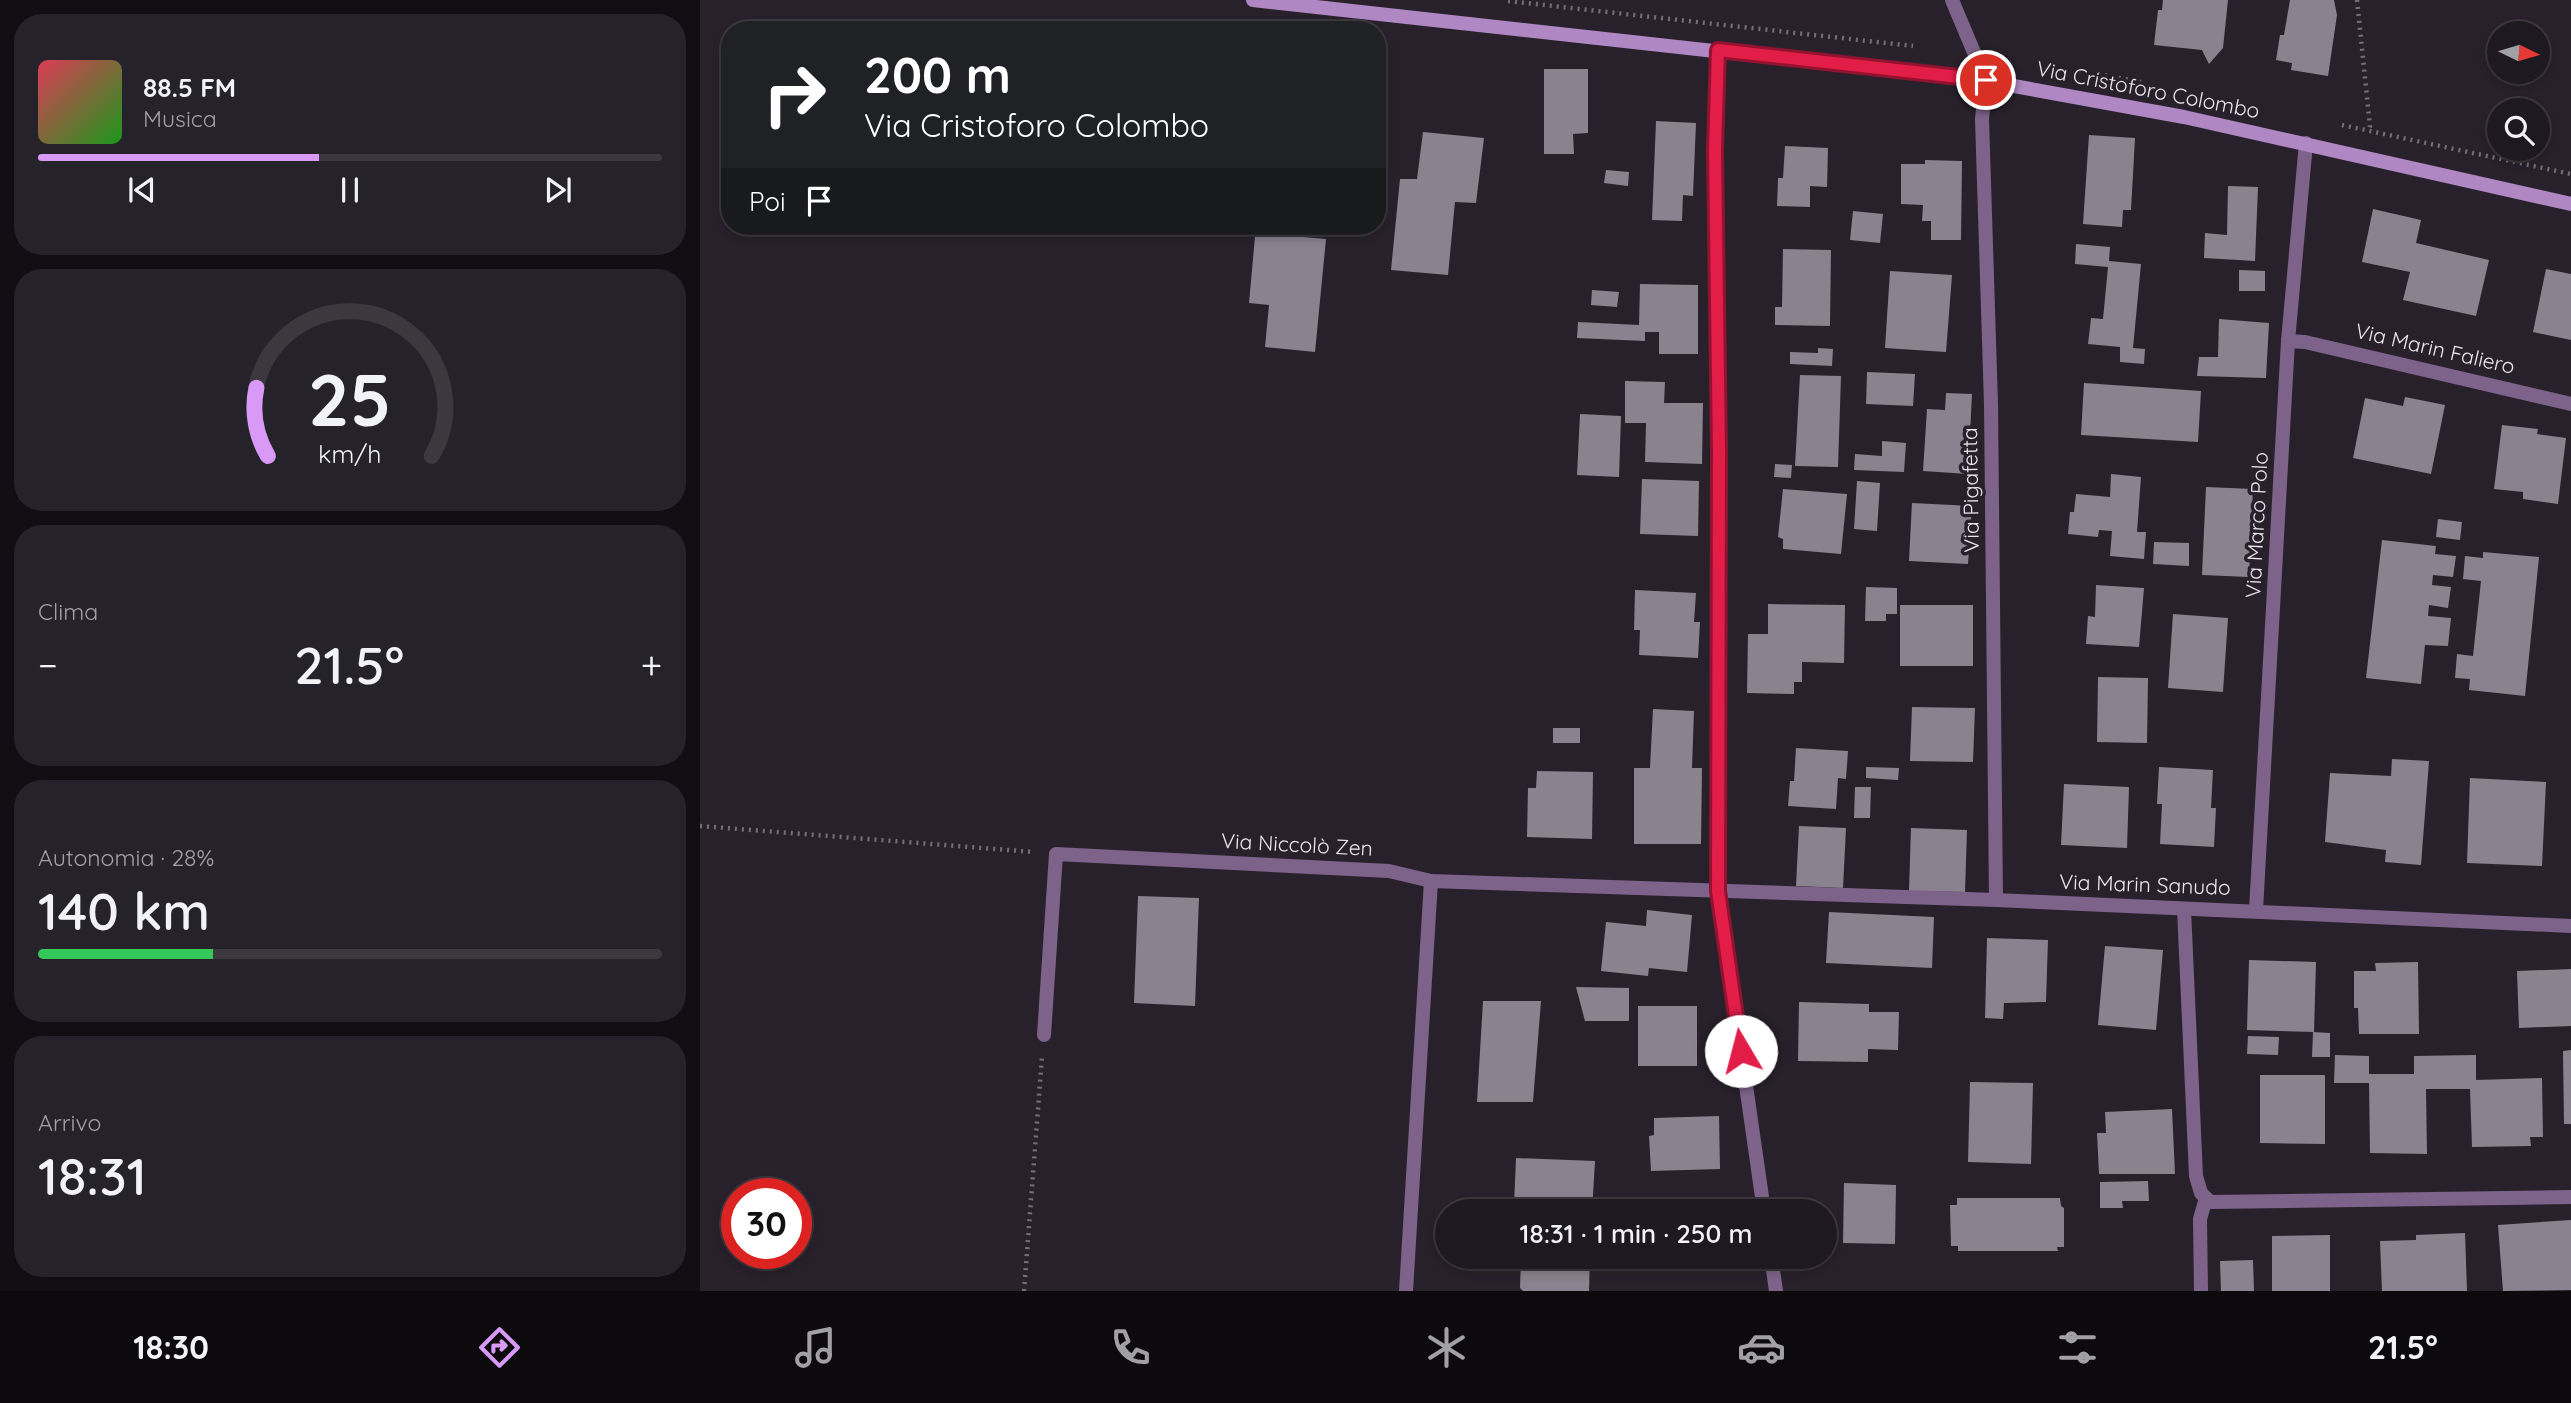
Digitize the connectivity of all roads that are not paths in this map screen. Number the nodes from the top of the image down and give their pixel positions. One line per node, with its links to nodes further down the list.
1 (1253, 0): 3 (street, Via Cristoforo Colombo)
2 (1952, 0): 4 (street)
3 (1718, 50): 4 (street, Via Cristoforo Colombo); 10 (street)
4 (1986, 80): 5 (street, Via Cristoforo Colombo); 11 (street, Via Pigafetta)
5 (2306, 144): 6 (street, Via Cristoforo Colombo); 7 (street, Via Marco Polo)
6 (2571, 204)
7 (2288, 341): 8 (street, Via Marin Faliero); 13 (street, Via Marco Polo)
8 (2571, 404)
9 (1431, 881): 10 (street, Via Niccolò Zen); 15 (street, Via Niccolò Zen); 20 (street)
10 (1718, 891): 11 (street, Via Marin Sanudo); 18 (street)
11 (1996, 900): 12 (street, Via Marin Sanudo)
12 (2184, 909): 13 (street, Via Marin Sanudo); 17 (street)
13 (2256, 910): 14 (street, Via Marin Sanudo)
14 (2571, 926)
15 (1044, 1035)
16 (2571, 1197): 17 (street)
17 (2206, 1198): 22 (street)
18 (1762, 1199)
19 (1773, 1269): 21 (street)
20 (1406, 1291)
21 (1776, 1291)
22 (2201, 1291)

